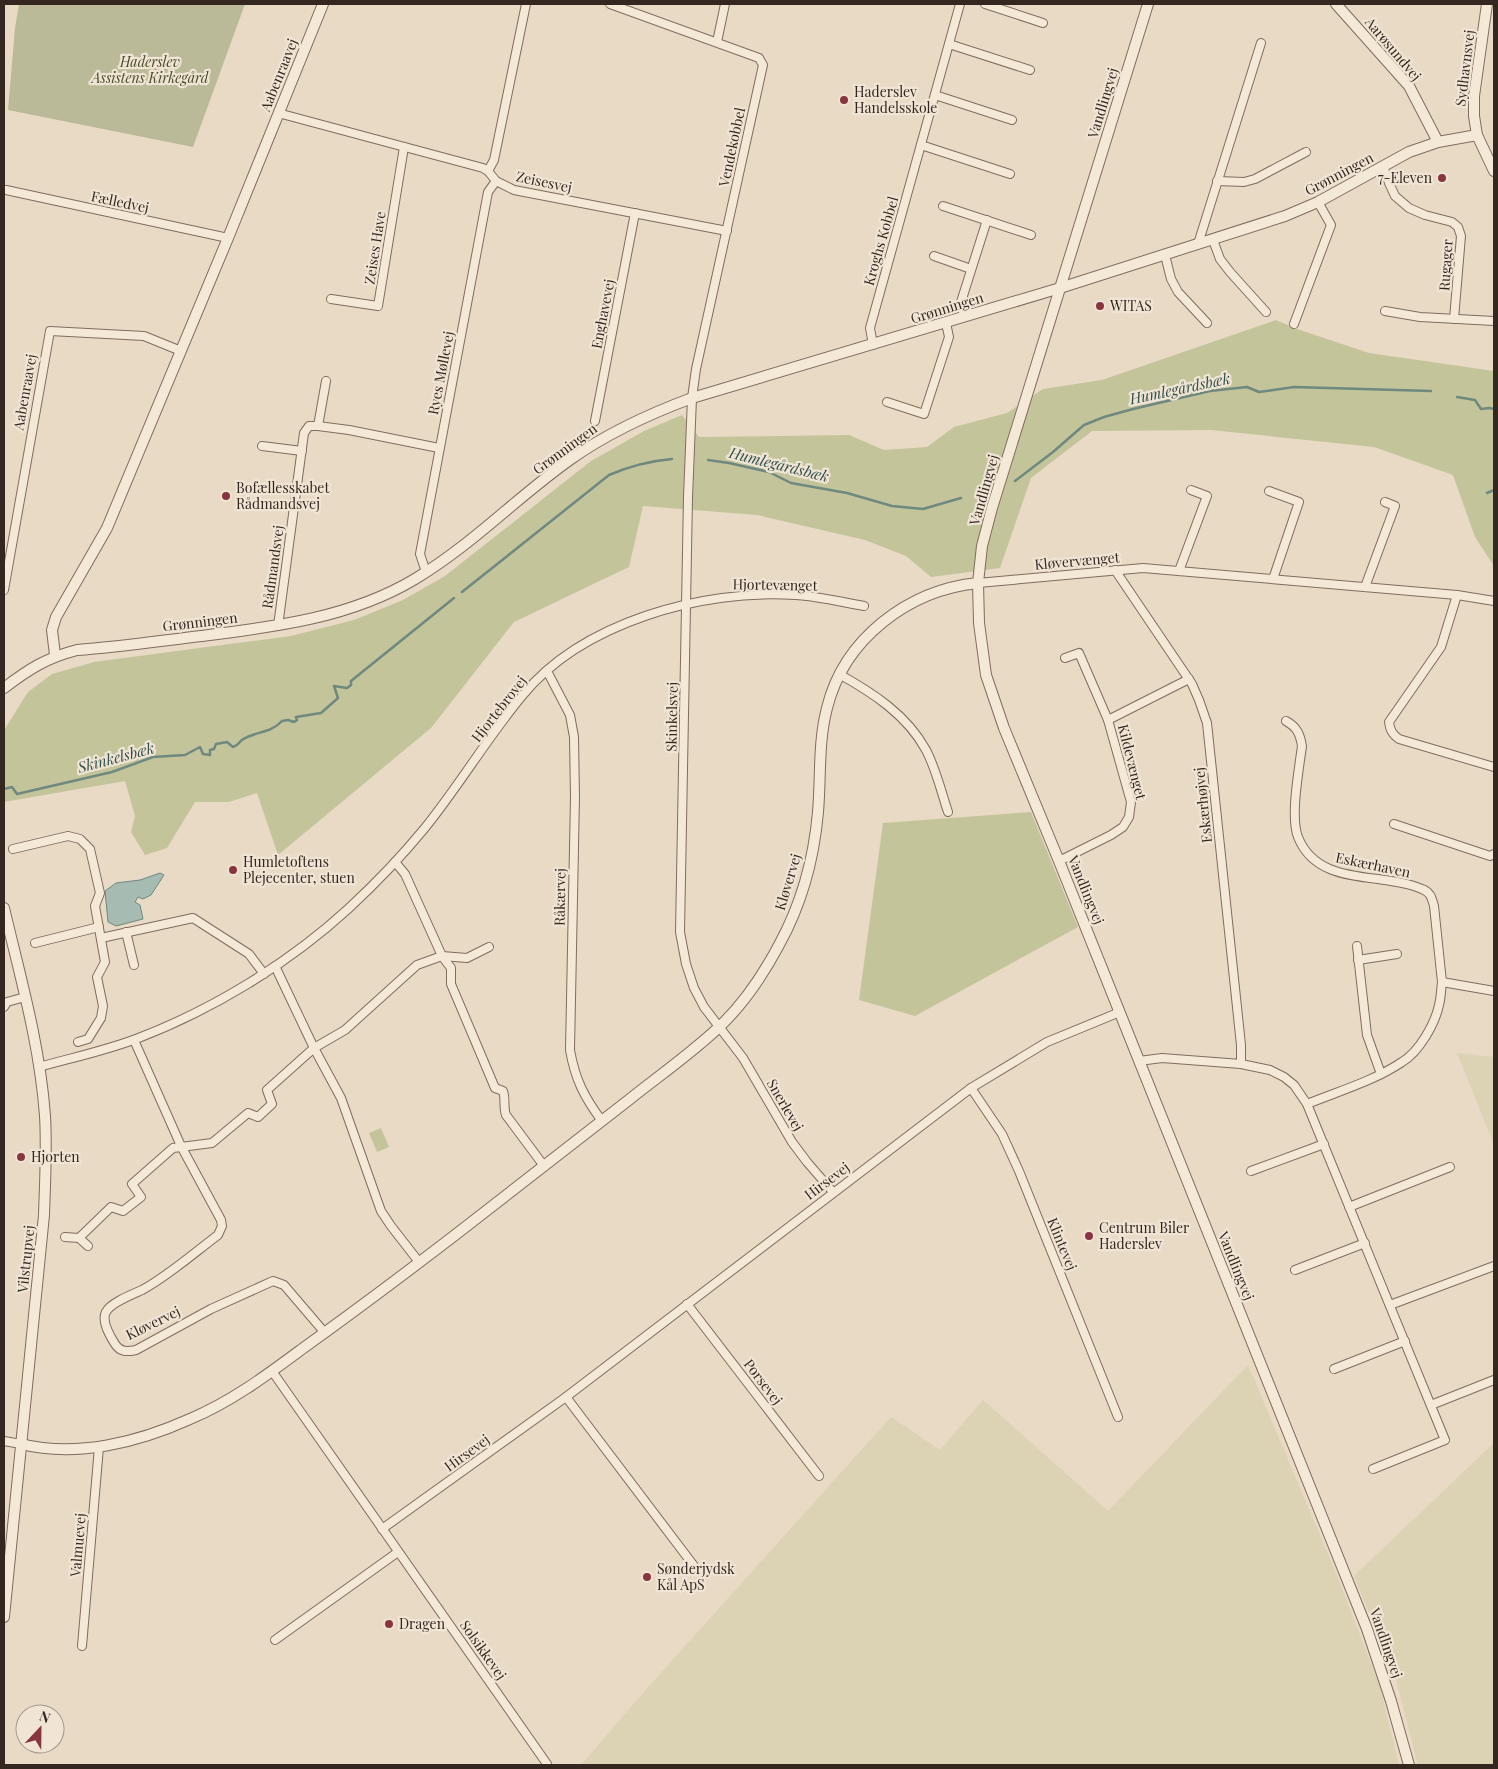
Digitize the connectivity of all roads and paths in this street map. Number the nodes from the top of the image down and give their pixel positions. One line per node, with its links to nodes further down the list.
1 (323, 4): 16 (street, Aabenraavej)
2 (526, 4): 24 (street)
3 (610, 4): 11 (street, Vendekobbel)
4 (725, 4): 11 (street)
5 (960, 4): 13 (street, Kroghs Kobbel)
6 (985, 4): 10 (street)
7 (1148, 4): 42 (street, Vandlingvej)
8 (1336, 4): 19 (street, Aarøsundvej)
9 (1487, 4): 18 (street, Sydhavnsvej)
10 (1043, 23)
11 (717, 42): 34 (street, Vendekobbel)
12 (1261, 43): 28 (street)
13 (949, 44): 14 (street); 15 (street, Kroghs Kobbel)
14 (1030, 70)
15 (935, 95): 17 (street); 20 (street, Kroghs Kobbel)
16 (278, 113): 21 (street, Zeisesvej); 36 (street, Aabenraavej)
17 (1012, 120)
18 (1477, 135): 19 (street, Grønningen); 25 (street, Sydhavnsvej)
19 (1438, 142): 23 (street, Grønningen)
20 (921, 145): 26 (street); 52 (street, Kroghs Kobbel)
21 (404, 147): 24 (street, Zeisesvej); 43 (street, Zeises Have)
22 (1306, 152): 28 (street)
23 (1383, 166): 30 (street, Grønningen); 47 (street, Rugager)
24 (488, 171): 27 (street, Zeisesvej)
25 (1494, 171)
26 (1010, 174)
27 (496, 180): 32 (street, Zeisesvej); 60 (street, Ryes Møllevej)
28 (1217, 181): 38 (street)
29 (6, 190): 36 (street, Fælledvej)
30 (1318, 202): 37 (street, Grønningen); 51 (street)
31 (944, 206): 33 (street)
32 (635, 213): 34 (street, Zeisesvej); 57 (street, Enghavevej)
33 (987, 220): 35 (street); 41 (street)
34 (727, 231): 55 (street, Vendekobbel)
35 (1031, 235)
36 (228, 238): 53 (street, Aabenraavej)
37 (1213, 240): 38 (street, Grønningen); 45 (street)
38 (1198, 244): 39 (street, Grønningen)
39 (1165, 255): 42 (street, Grønningen); 50 (street)
40 (934, 256): 41 (street)
41 (971, 269): 46 (street)
42 (1060, 288): 46 (street, Grønningen); 69 (street, Vandlingvej)
43 (332, 299)
44 (1385, 311): 47 (street)
45 (1266, 312)
46 (964, 316): 49 (street, Grønningen)
47 (1454, 319): 48 (street)
48 (1494, 321)
49 (946, 323): 52 (street, Grønningen); 56 (street)
50 (1207, 323)
51 (1294, 324)
52 (873, 345): 55 (street, Grønningen)
53 (181, 351): 71 (street, Aabenraavej); 77 (street, Aabenraavej)
54 (326, 381): 58 (street)
55 (692, 398): 67 (street, Grønningen); 74 (street, Skinkelsvej)
56 (887, 402)
57 (595, 421)
58 (318, 426): 60 (street); 61 (street, Rådmandsvej)
59 (262, 446): 61 (street)
60 (439, 448): 67 (street, Ryes Møllevej)
61 (302, 451): 76 (street, Rådmandsvej)
62 (1191, 490): 66 (street)
63 (1269, 491): 68 (street)
64 (1385, 502): 70 (street)
65 (1115, 570): 66 (street, Kløvervænget); 69 (street, Kløvervænget); 81 (street, Eskærhøjvej)
66 (1179, 571): 68 (street, Kløvervænget)
67 (426, 572): 76 (street, Grønningen)
68 (1273, 579): 70 (street, Kløvervænget)
69 (978, 583): 80 (street, Kløvervej); 90 (street, Vandlingvej)
70 (1365, 588): 72 (street, Kløvervænget)
71 (4, 590)
72 (1458, 596): 73 (street, Kløvervænget); 85 (street)
73 (1494, 601)
74 (686, 606): 75 (street, Hjortevænget); 79 (street, Hjortebrovej); 110 (street, Skinkelsvej)
75 (864, 606)
76 (278, 626): 77 (street, Grønningen)
77 (55, 656): 82 (street, Grønningen)
78 (1065, 658): 83 (street, Kildevænget)
79 (547, 671): 91 (street, Hjortebrovej); 120 (street, Råkærvej)
80 (839, 674): 86 (street); 110 (street, Kløvervej)
81 (1189, 679): 83 (street, Kildevænget); 115 (street, Eskærhøjvej)
82 (4, 688)
83 (1108, 720): 90 (street, Kildevænget)
84 (1286, 721): 105 (street, Eskærhaven)
85 (1494, 767)
86 (948, 812)
87 (1394, 824): 89 (street)
88 (13, 849): 93 (street)
89 (1494, 854)
90 (1059, 861): 109 (street, Vandlingvej)
91 (395, 862): 100 (street); 103 (street, Hjortebrovej)
92 (4, 908): 107 (street, Vilstrupvej)
93 (99, 927): 95 (street); 96 (street)
94 (126, 932): 95 (street); 102 (street); 104 (street)
95 (101, 938): 112 (street)
96 (35, 943)
97 (1357, 946): 101 (street)
98 (489, 947): 100 (street)
99 (1397, 954): 101 (street)
100 (442, 956): 113 (street); 123 (street)
101 (1358, 960): 117 (street)
102 (134, 965)
103 (276, 966): 104 (street, Hjortebrovej); 113 (street)
104 (264, 974): 111 (street, Hjortebrovej)
105 (1442, 982): 106 (street); 117 (street)
106 (1494, 991)
107 (25, 997): 108 (street); 116 (street, Vilstrupvej)
108 (4, 1006)
109 (1120, 1012): 114 (street, Vandlingvej); 118 (street, Hirsevej)
110 (718, 1028): 120 (street, Kløvervej); 126 (street, Snerlevej)
111 (134, 1040): 116 (street, Hjortebrovej); 122 (street)
112 (78, 1042)
113 (314, 1048): 122 (street); 132 (street)
114 (1139, 1061): 115 (street); 157 (street, Vandlingvej)
115 (1242, 1064): 119 (street)
116 (39, 1066): 146 (street, Vilstrupvej)
117 (1381, 1074): 119 (street)
118 (971, 1088): 126 (street, Hirsevej); 144 (street, Klintevej)
119 (1307, 1104): 121 (street)
120 (602, 1120): 123 (street, Kløvervej)
121 (1324, 1144): 125 (street); 127 (street)
122 (181, 1146): 129 (street); 137 (street, Kløvervej)
123 (544, 1166): 132 (street, Kløvervej)
124 (1450, 1167): 127 (street)
125 (1251, 1171)
126 (833, 1192): 135 (street, Hirsevej)
127 (1349, 1206): 130 (street)
128 (65, 1237): 129 (street)
129 (79, 1238): 131 (street)
130 (1365, 1243): 134 (street); 136 (street)
131 (88, 1246)
132 (420, 1262): 137 (street, Kløvervej)
133 (1494, 1266): 136 (street)
134 (1295, 1270)
135 (687, 1304): 142 (street, Hirsevej); 149 (street, Porsevej)
136 (1390, 1305): 138 (street)
137 (325, 1333): 140 (street, Kløvervej)
138 (1405, 1341): 139 (street); 143 (street)
139 (1334, 1369)
140 (272, 1371): 147 (street, Kløvervej); 150 (street, Solsikkevej)
141 (1494, 1380): 143 (street)
142 (566, 1397): 150 (street, Hirsevej); 152 (street)
143 (1431, 1405): 148 (street)
144 (1118, 1417)
145 (4, 1441): 146 (street)
146 (21, 1444): 147 (street, Kløvervej); 153 (street, Vilstrupvej)
147 (99, 1447): 155 (street, Valmuevej)
148 (1374, 1468)
149 (819, 1476)
150 (382, 1529): 151 (street, Solsikkevej)
151 (398, 1552): 154 (street); 156 (street, Solsikkevej)
152 (694, 1566)
153 (4, 1616)
154 (275, 1640)
155 (82, 1646)
156 (547, 1764)
157 (1409, 1765)

